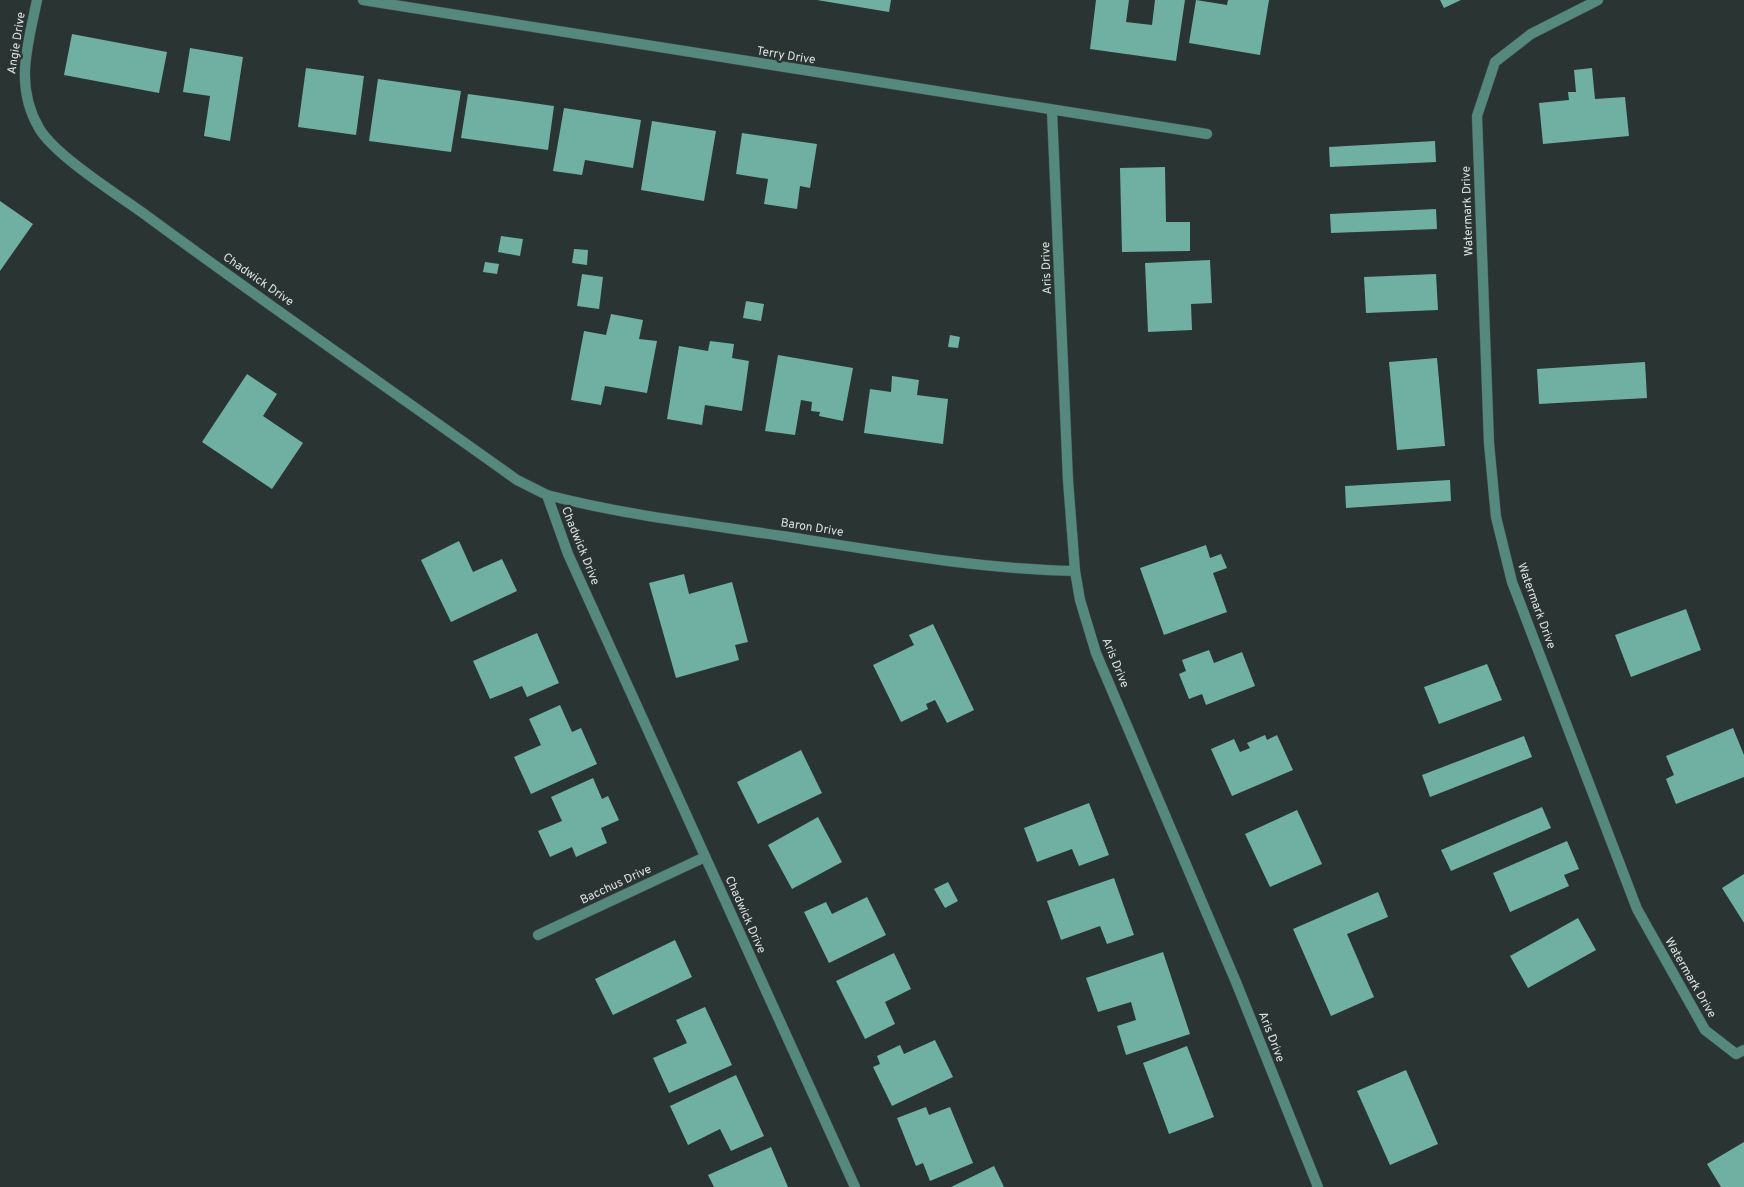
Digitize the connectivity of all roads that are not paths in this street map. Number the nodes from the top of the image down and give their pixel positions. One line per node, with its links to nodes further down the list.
1 (37, 0): 5 (street, Angie Drive)
2 (363, 0): 4 (street, Terry Drive)
3 (1598, 0): 11 (street, Watermark Drive)
4 (1052, 111): 6 (street, Terry Drive); 8 (street, Aris Drive)
5 (35, 119): 7 (street, Chadwick Drive)
6 (1206, 134)
7 (547, 495): 8 (street, Baron Drive); 9 (street, Chadwick Drive)
8 (1075, 571): 13 (street, Aris Drive)
9 (705, 857): 10 (street, Bacchus Drive); 12 (street, Chadwick Drive)
10 (538, 935)
11 (1740, 1052)
12 (855, 1187)
13 (1318, 1187)

